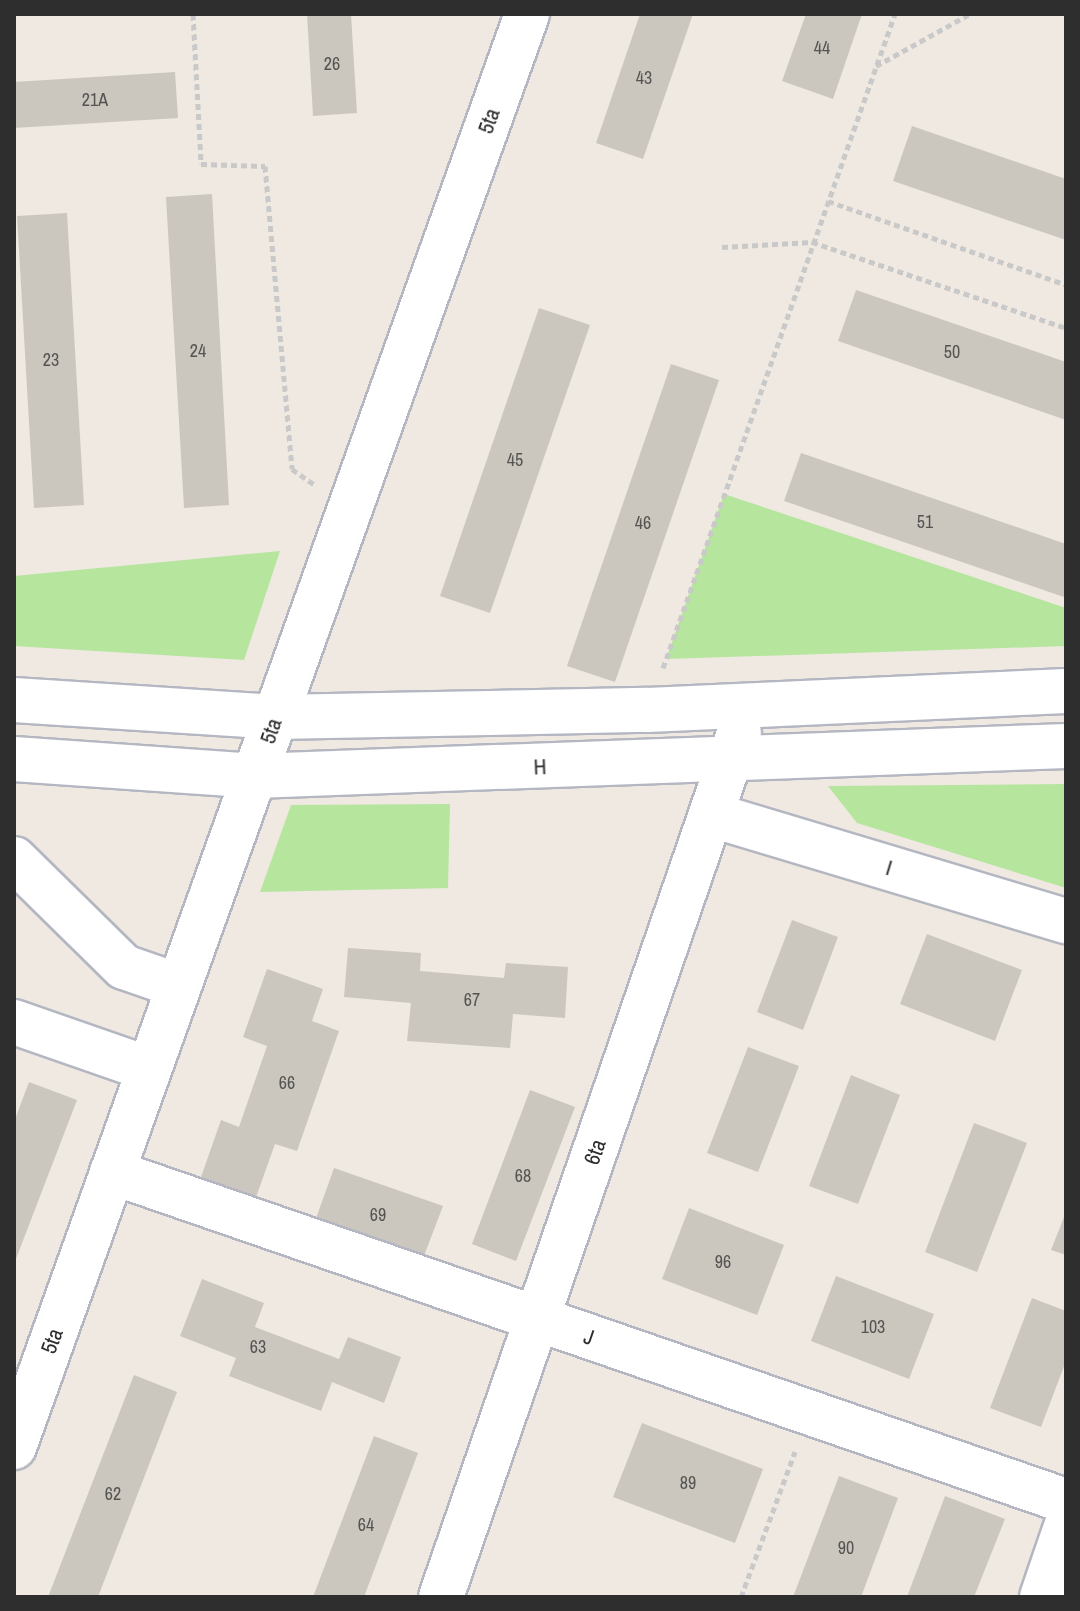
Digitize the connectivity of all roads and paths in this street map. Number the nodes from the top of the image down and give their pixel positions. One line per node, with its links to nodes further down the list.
1 (193, 14): 11 (path)
2 (527, 14): 11 (street, 5ta)
3 (895, 14): 5 (path)
4 (970, 14): 5 (path)
5 (876, 66): 6 (path)
6 (828, 201): 7 (path); 9 (path)
7 (812, 242): 8 (path); 10 (path); 15 (path)
8 (722, 247)
9 (1066, 285)
10 (1066, 328)
11 (350, 509): 16 (street, 5ta)
12 (1066, 691): 14 (street)
13 (14, 700): 16 (street)
14 (749, 706): 15 (street); 19 (street, 6ta)
15 (648, 710): 16 (street)
16 (275, 717): 20 (street, 5ta)
17 (1066, 746): 19 (street, H)
18 (14, 759): 20 (street, H)
19 (730, 761): 20 (street, H); 21 (street, 6ta)
20 (255, 776): 24 (street, 5ta)
21 (712, 815): 23 (street, I); 28 (street, 6ta)
22 (14, 859): 24 (street)
23 (1066, 921)
24 (179, 986): 26 (street, 5ta)
25 (14, 1022): 26 (street)
26 (149, 1069): 27 (street, 5ta)
27 (112, 1172): 28 (street, J); 30 (street, 5ta)
28 (537, 1319): 29 (street, J); 33 (street, 6ta)
29 (810, 1412): 31 (street, J); 34 (path)
30 (14, 1447)
31 (1066, 1501)
32 (1066, 1527): 35 (street)
33 (441, 1597)
34 (741, 1597)
35 (1042, 1597)

